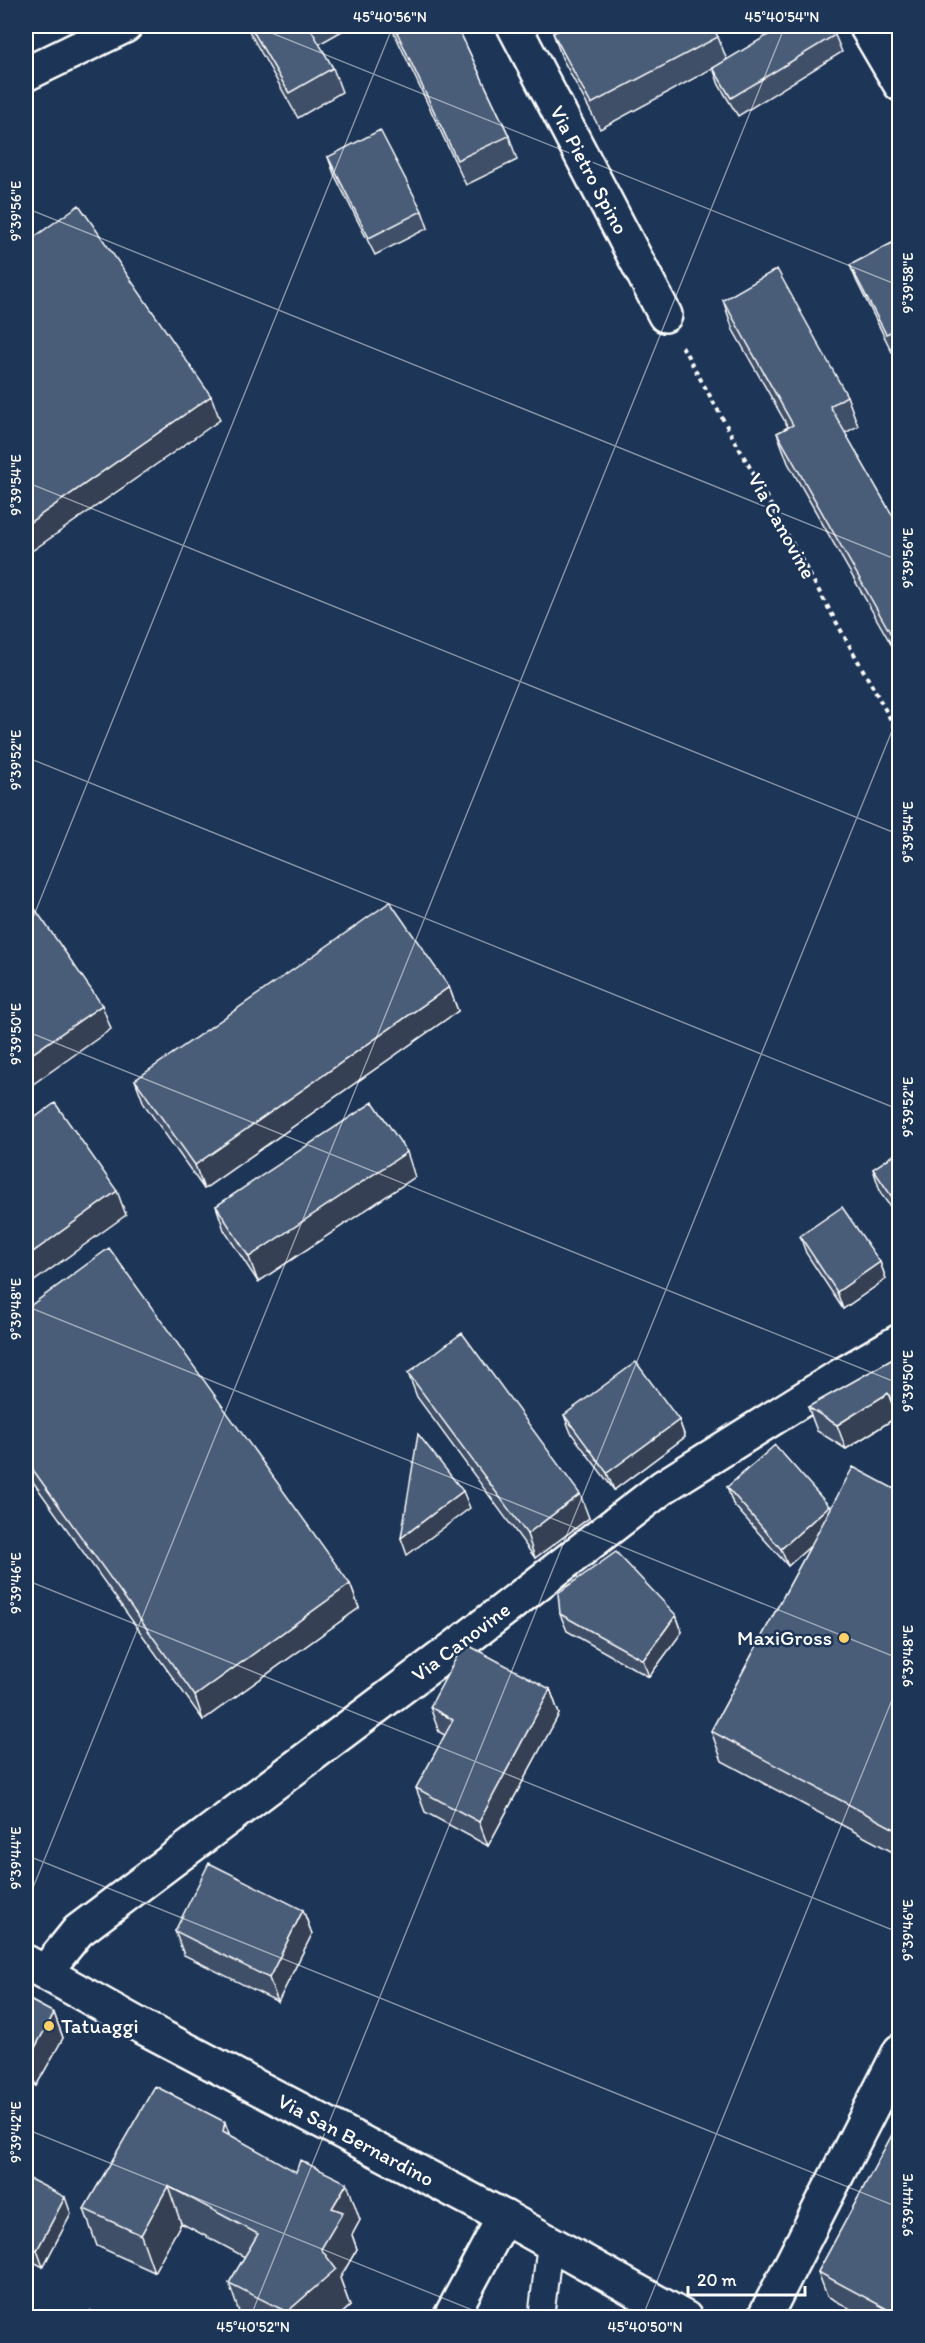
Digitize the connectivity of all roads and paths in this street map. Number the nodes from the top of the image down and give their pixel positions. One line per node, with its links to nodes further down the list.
1 (125, 26): 4 (street)
2 (514, 26): 6 (street, Via Pietro Spino)
3 (866, 26): 5 (street)
4 (26, 74)
5 (900, 84)
6 (665, 315): 7 (path, Via Canovine)
7 (900, 736)
8 (900, 1341): 9 (street, Via Canovine)
9 (35, 1967): 11 (street, Via San Bernardino)
10 (900, 2051): 16 (street)
11 (504, 2217): 12 (street, Via San Bernardino); 13 (street)
12 (550, 2243): 14 (lane); 15 (street, Via San Bernardino)
13 (450, 2318)
14 (541, 2318)
15 (686, 2318)
16 (764, 2318)

